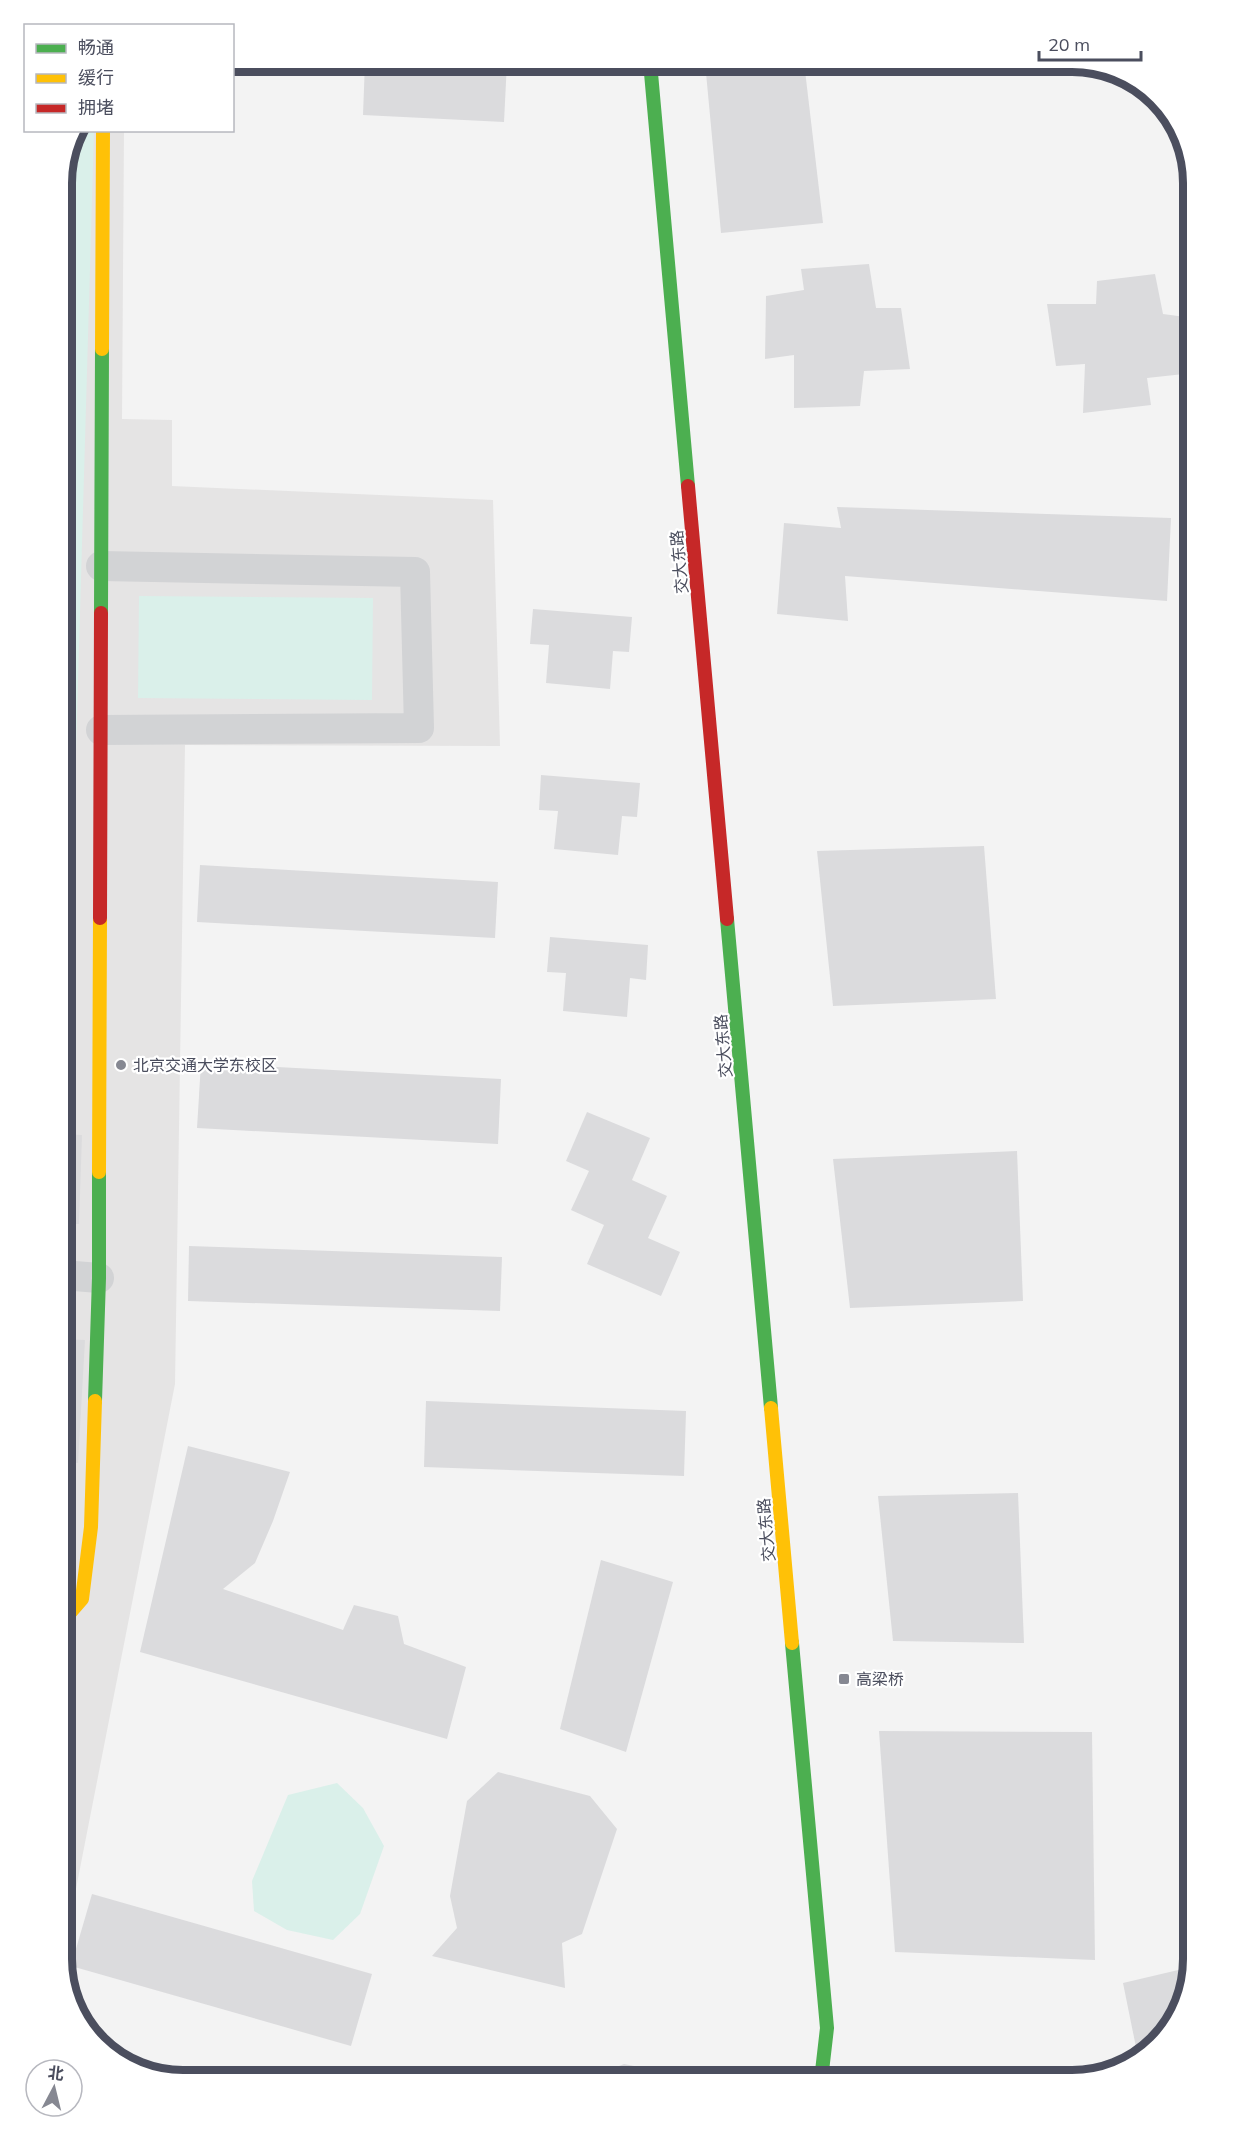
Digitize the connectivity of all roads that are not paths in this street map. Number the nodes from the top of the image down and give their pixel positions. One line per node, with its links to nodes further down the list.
1 (651, 72): 8 (street, 交大东路)
2 (102, 132): 3 (street)
3 (101, 566): 4 (street); 4 (street)
4 (101, 730): 6 (street)
5 (72, 1276): 6 (street)
6 (99, 1278): 7 (street)
7 (72, 1610)
8 (827, 2028): 9 (street, 交大东路); 10 (street, 交大东路)
9 (838, 2060)
10 (822, 2070)

